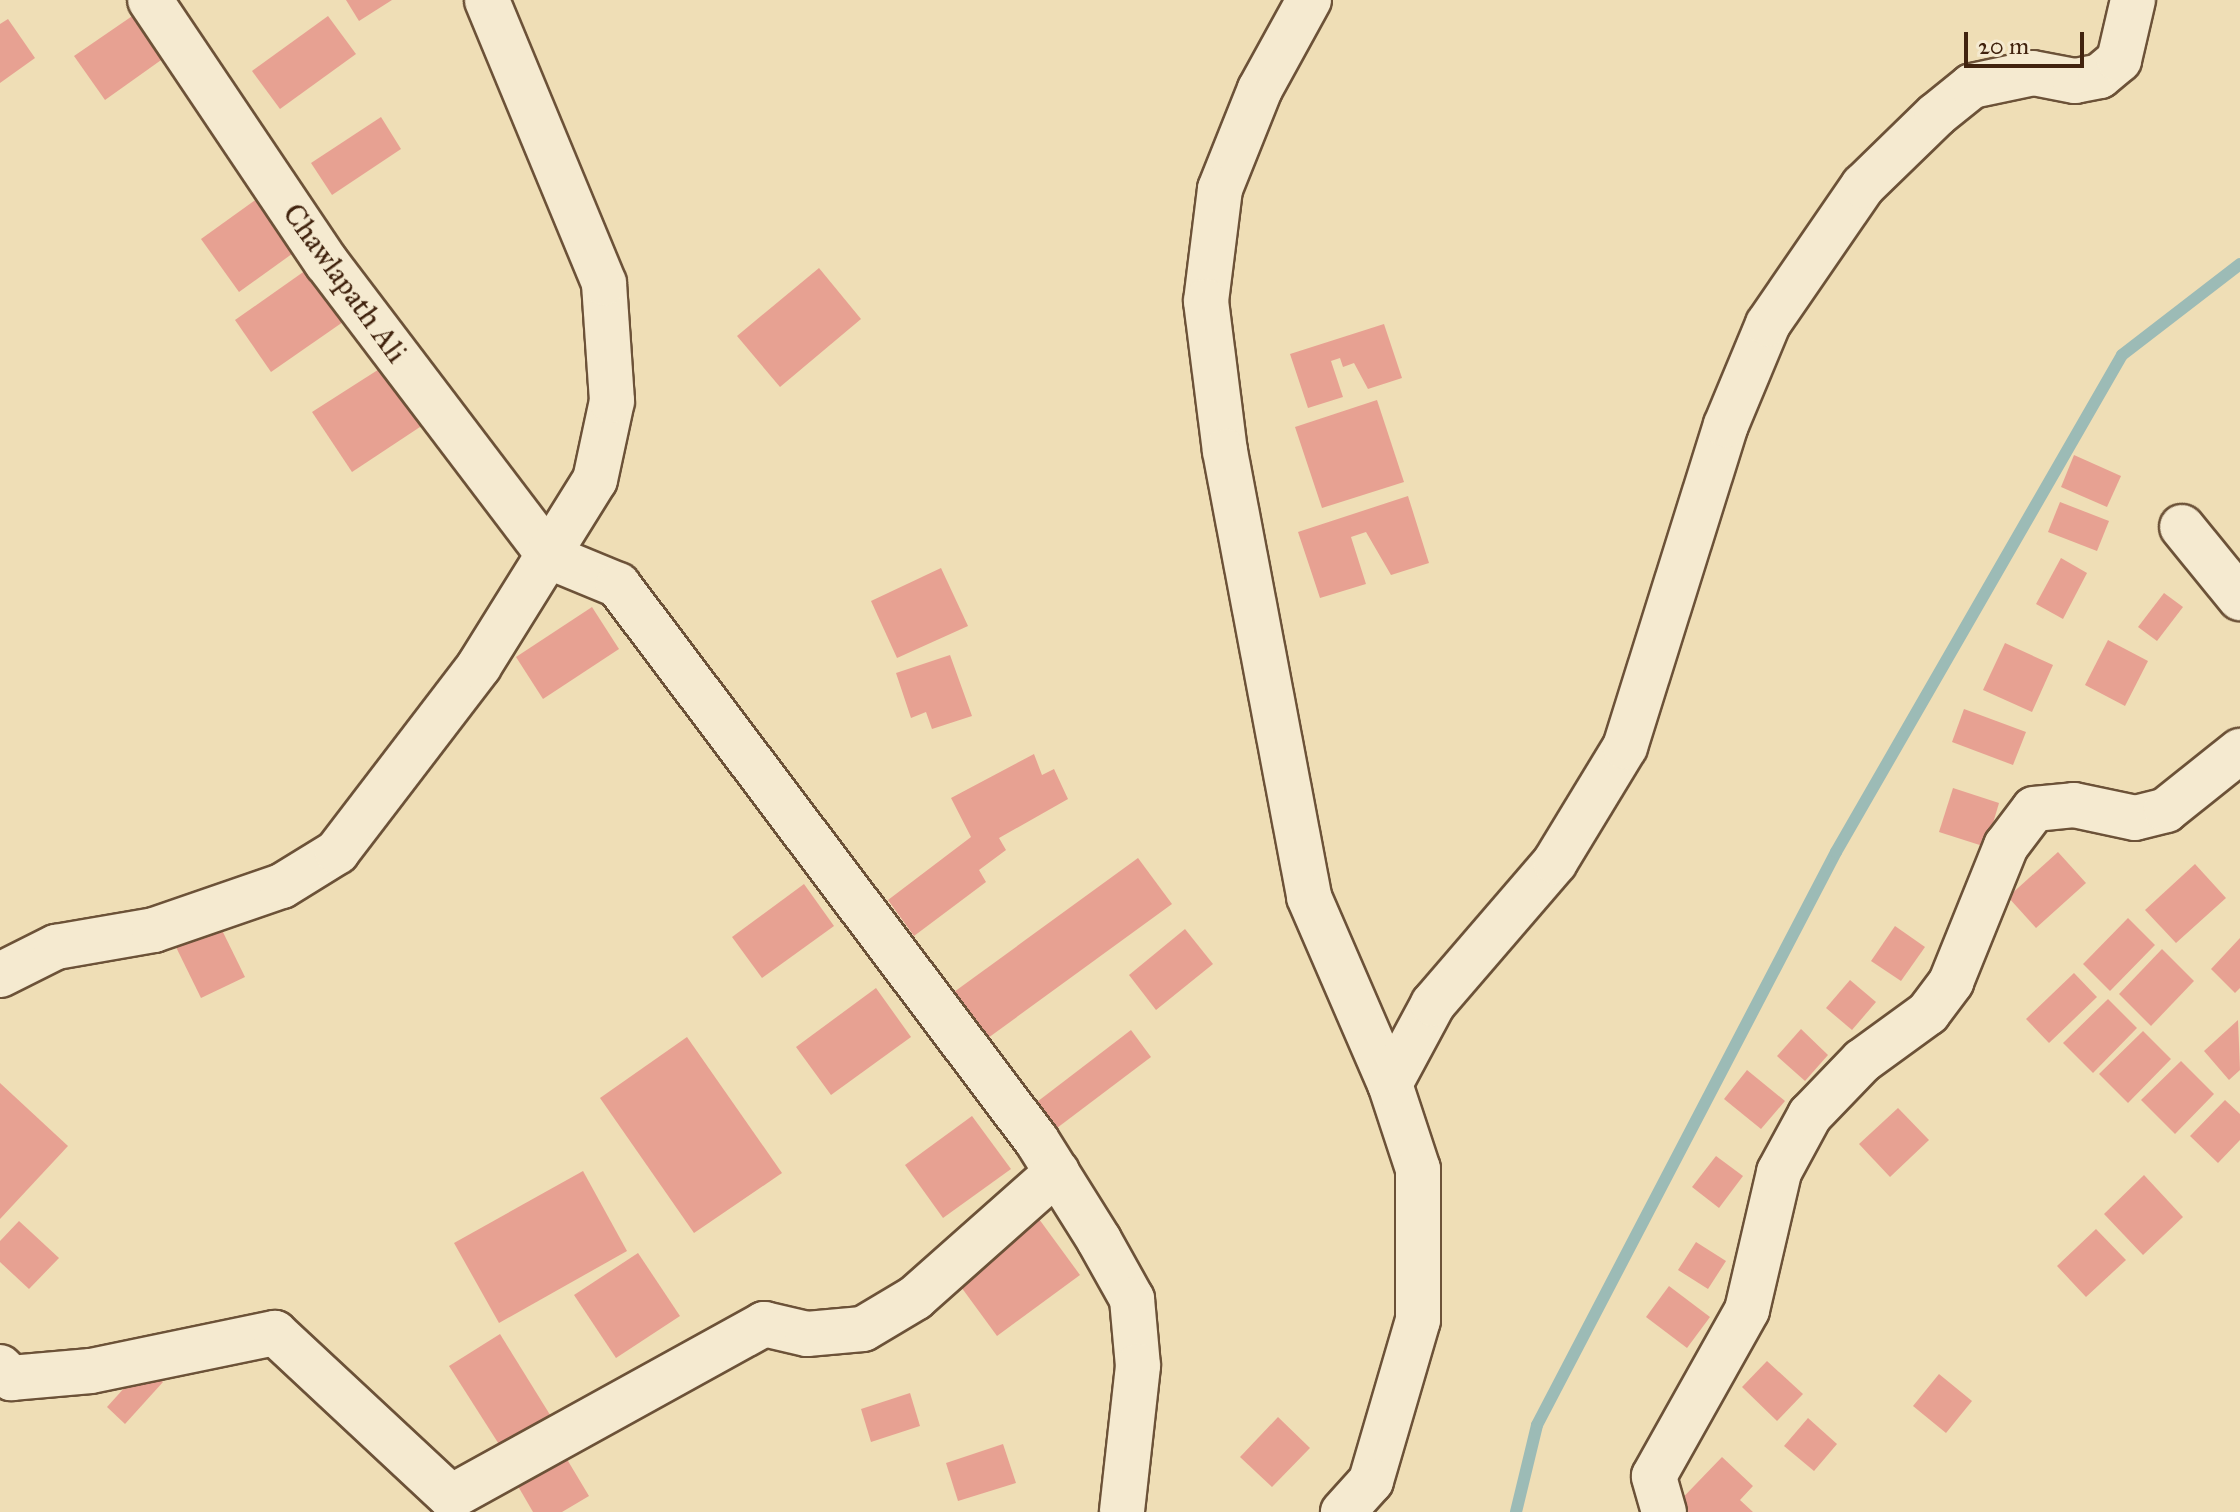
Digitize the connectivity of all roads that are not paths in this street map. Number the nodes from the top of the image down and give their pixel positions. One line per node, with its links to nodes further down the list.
1 (150, 0): 6 (street, Chawlapath Ali)
2 (487, 0): 6 (street)
3 (1309, 0): 10 (street)
4 (2133, 0): 10 (street)
5 (2182, 527): 7 (street)
6 (550, 557): 9 (street); 11 (street)
7 (2240, 598)
8 (2240, 751): 15 (street)
9 (0, 975)
10 (1390, 1084): 14 (street)
11 (1057, 1172): 12 (street); 13 (street)
12 (0, 1367)
13 (1122, 1512)
14 (1343, 1512)
15 (1664, 1512)

